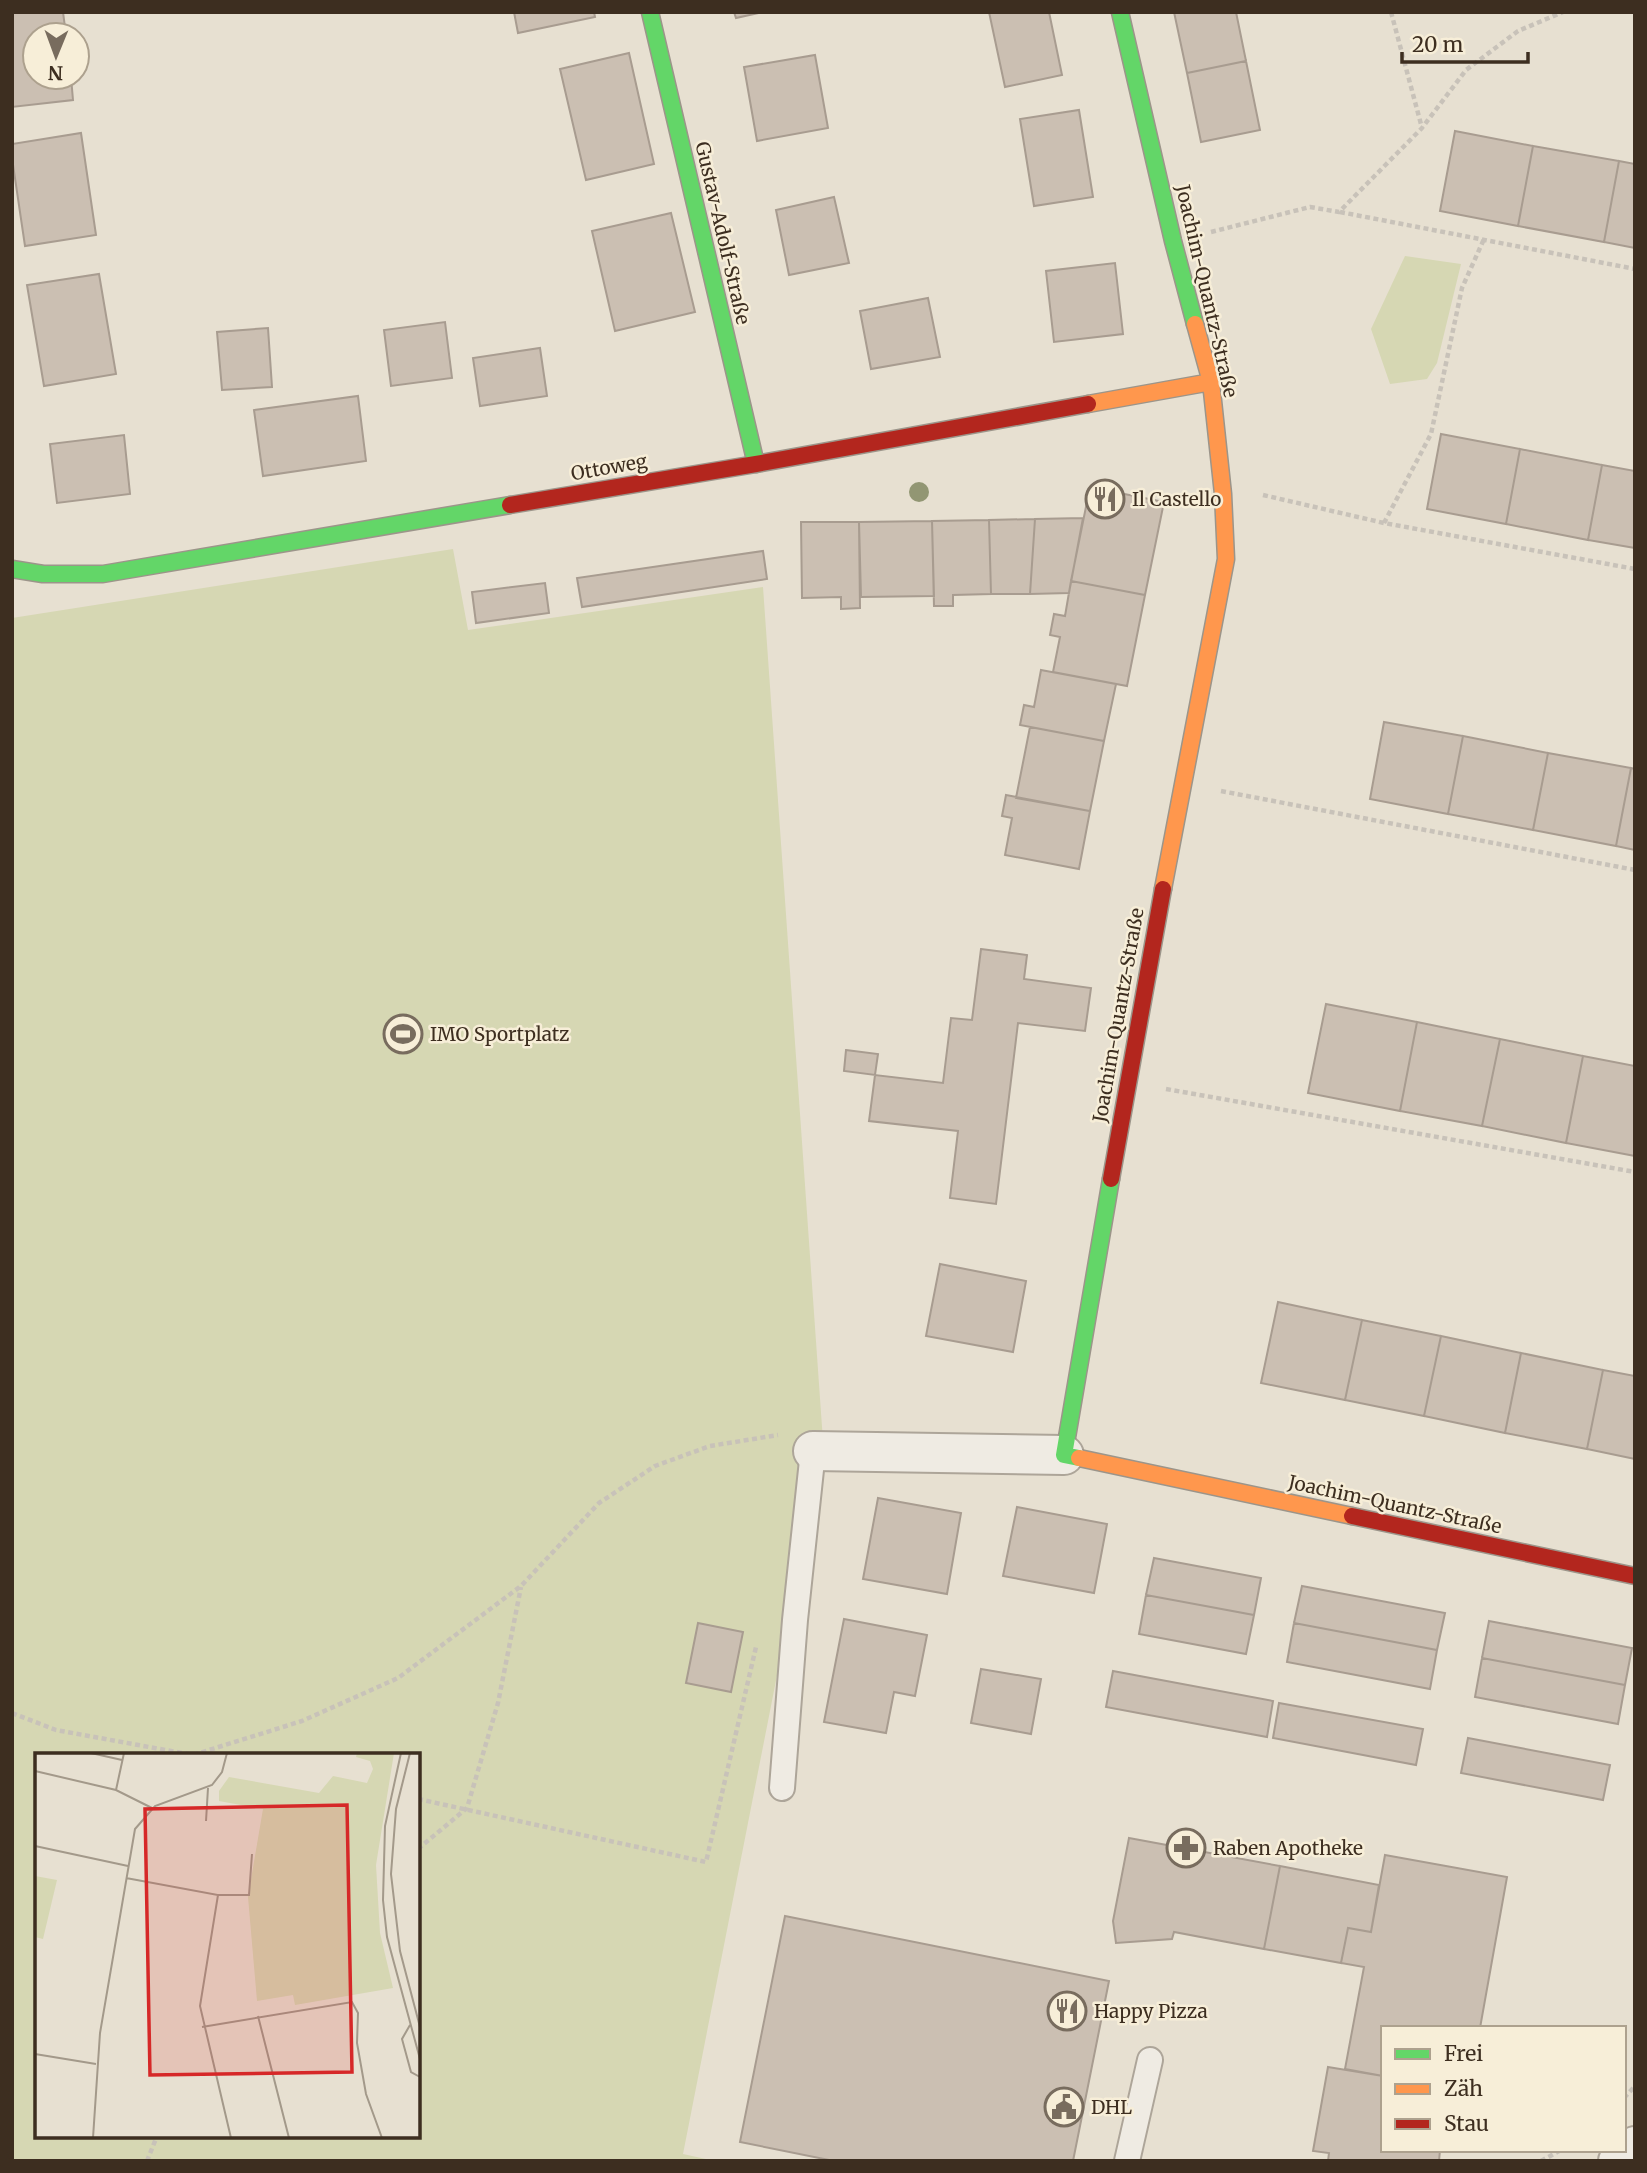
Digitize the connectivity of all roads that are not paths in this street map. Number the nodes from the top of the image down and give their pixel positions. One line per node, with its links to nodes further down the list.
1 (650, 12): 4 (street, Gustav-Adolf-Straße)
2 (1120, 12): 3 (street, Joachim-Quantz-Straße)
3 (1210, 382): 4 (street, Ottoweg); 7 (street, Joachim-Quantz-Straße)
4 (756, 464): 5 (street, Ottoweg)
5 (12, 569)
6 (813, 1451): 7 (street); 9 (lane)
7 (1064, 1455): 8 (street, Joachim-Quantz-Straße)
8 (1635, 1576)
9 (782, 1788)
10 (1150, 2060): 12 (lane)
11 (1635, 2146): 13 (street)
12 (1127, 2161)
13 (1618, 2161)

